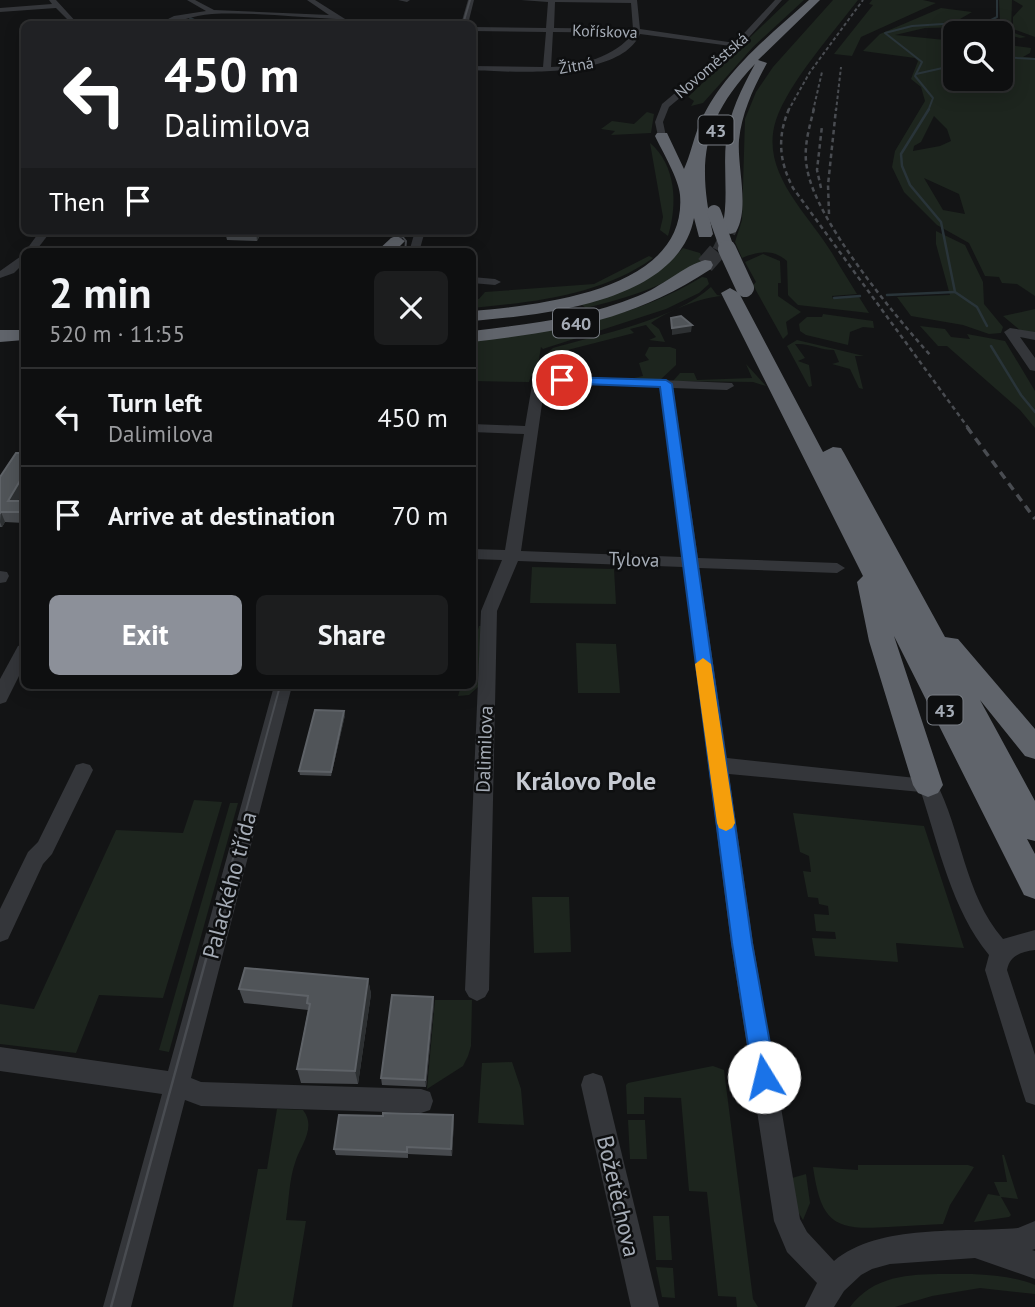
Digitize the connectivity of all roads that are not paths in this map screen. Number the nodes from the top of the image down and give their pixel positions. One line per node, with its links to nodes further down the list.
1 (407, 0): 9 (street)
2 (471, 0): 24 (street)
3 (524, 0): 4 (street)
4 (552, 0): 10 (street); 26 (street)
5 (779, 0): 28 (street, Novoměstská)
6 (815, 0): 33 (highway, 43)
7 (825, 0): 29 (highway, 43)
8 (192, 1): 12 (street); 16 (street)
9 (401, 1)
10 (634, 1): 27 (street)
11 (55, 3): 14 (street); 19 (street)
12 (215, 3)
13 (307, 3): 17 (street)
14 (44, 4): 15 (street)
15 (0, 10)
16 (213, 12): 17 (street); 20 (street); 21 (street)
17 (338, 17): 22 (street)
18 (361, 17): 23 (street)
19 (72, 21)
20 (169, 21)
21 (230, 21)
22 (344, 21)
23 (367, 21)
24 (465, 21)
25 (476, 29): 26 (street, Kořískova)
26 (550, 30): 27 (street, Kořískova); 31 (street)
27 (637, 31): 28 (street, Kořískova); 31 (street, Žitná)
28 (737, 45): 32 (street, Novoměstská)
29 (762, 62): 35 (highway); 43 (highway, 43, bridge)
30 (476, 68): 31 (street, Žitná)
31 (547, 70)
32 (662, 136): 34 (highway)
33 (696, 158): 34 (highway, 640); 36 (highway, 43)
34 (688, 193): 36 (highway); 44 (highway, 640)
35 (730, 229)
36 (705, 234): 43 (highway, 43)
37 (21, 260): 39 (street)
38 (705, 265): 42 (highway, 640)
39 (0, 275)
40 (476, 280): 41 (street)
41 (495, 282)
42 (672, 285): 45 (highway, 640); 48 (highway, 640)
43 (738, 291): 57 (highway, 43); 62 (highway, 43)
44 (476, 316)
45 (476, 323)
46 (21, 335): 47 (highway)
47 (0, 336)
48 (476, 336)
49 (1035, 336): 52 (street)
50 (21, 344): 51 (highway)
51 (0, 345)
52 (1035, 367)
53 (666, 384): 54 (street, Dalimilova); 56 (street, Dalimilova); 60 (street)
54 (727, 386)
55 (476, 428): 56 (street)
56 (530, 430): 59 (street, Dalimilova)
57 (861, 547): 69 (highway); 71 (highway, 43)
58 (476, 554): 59 (street, Tylova)
59 (512, 555): 60 (street, Tylova); 75 (street, Dalimilova)
60 (690, 562): 61 (street, Tylova); 67 (street)
61 (836, 568)
62 (912, 601): 66 (highway); 70 (highway, 43)
63 (21, 660): 65 (street)
64 (283, 689): 77 (street, Palackého třída)
65 (0, 697)
66 (1035, 748)
67 (717, 765): 69 (street); 84 (street)
68 (83, 770): 72 (street)
69 (928, 785): 74 (street)
70 (1035, 829)
71 (1032, 879)
72 (0, 932)
73 (1035, 940): 74 (street)
74 (1001, 953): 79 (street)
75 (477, 990)
76 (0, 1059): 77 (street)
77 (177, 1084): 80 (street); 85 (street, Palackého třída)
78 (593, 1085): 86 (street, Božetěchova)
79 (1035, 1093)
80 (421, 1101)
81 (1035, 1235): 82 (street)
82 (977, 1246): 83 (street); 84 (street)
83 (1035, 1265)
84 (834, 1281): 87 (street)
85 (117, 1307)
86 (645, 1307)
87 (819, 1307)

